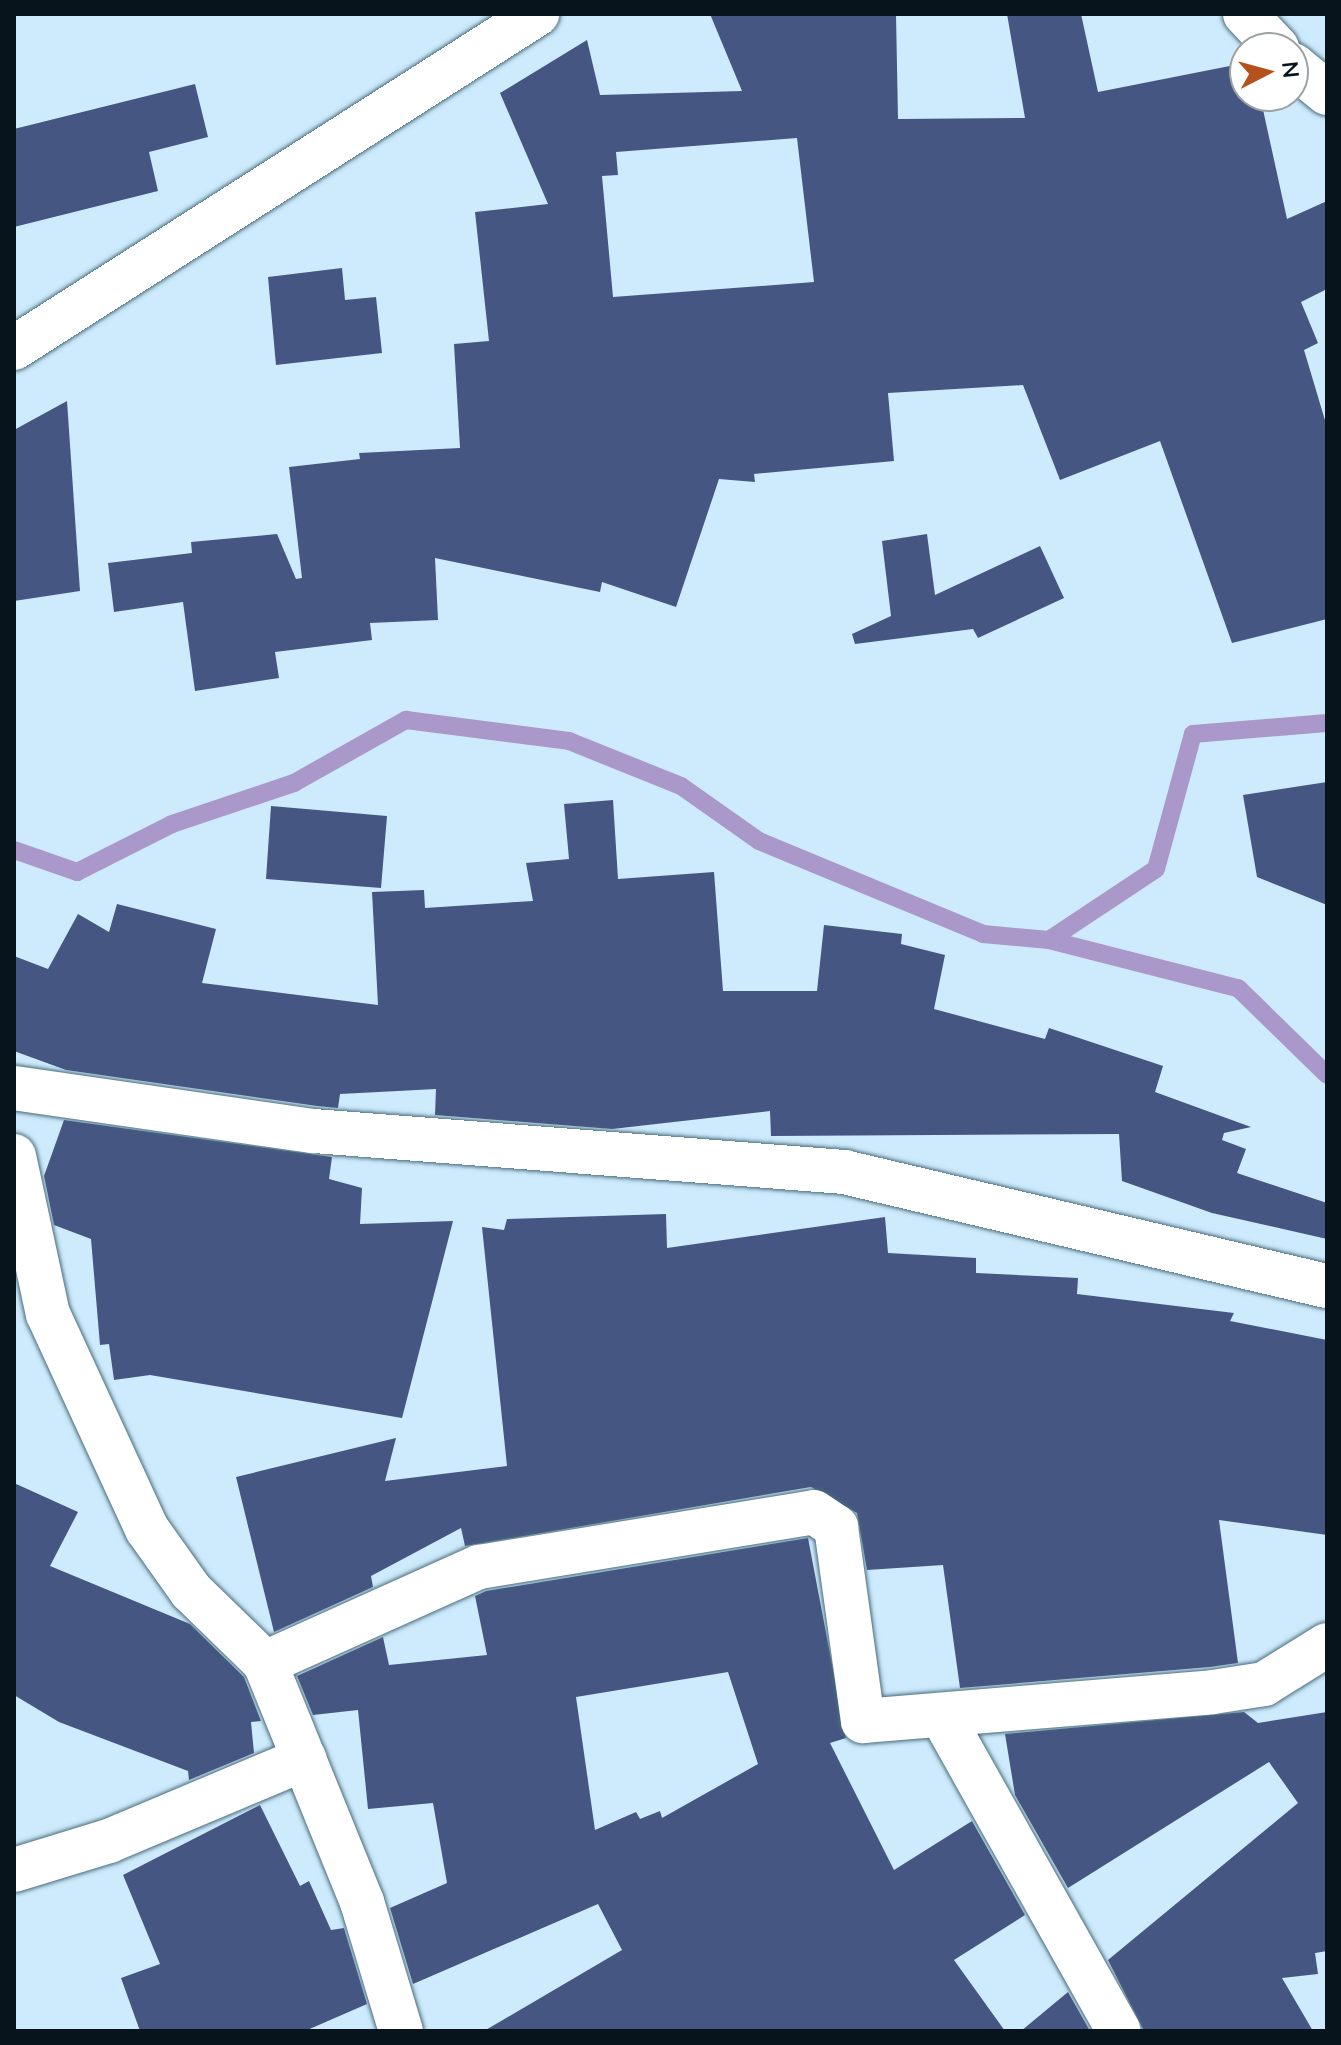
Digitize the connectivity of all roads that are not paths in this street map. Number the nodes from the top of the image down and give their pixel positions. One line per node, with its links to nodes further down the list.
1 (537, 14): 6 (street)
2 (1245, 14): 3 (street)
3 (1262, 32)
4 (1309, 78): 5 (street)
5 (1327, 93)
6 (14, 348)
7 (14, 1088): 9 (street)
8 (14, 1156): 11 (street)
9 (1327, 1286)
10 (1327, 1645): 12 (street)
11 (265, 1663): 12 (street); 13 (street)
12 (942, 1716): 16 (street)
13 (304, 1759): 14 (street); 15 (street)
14 (14, 1870)
15 (401, 2031)
16 (1119, 2031)

